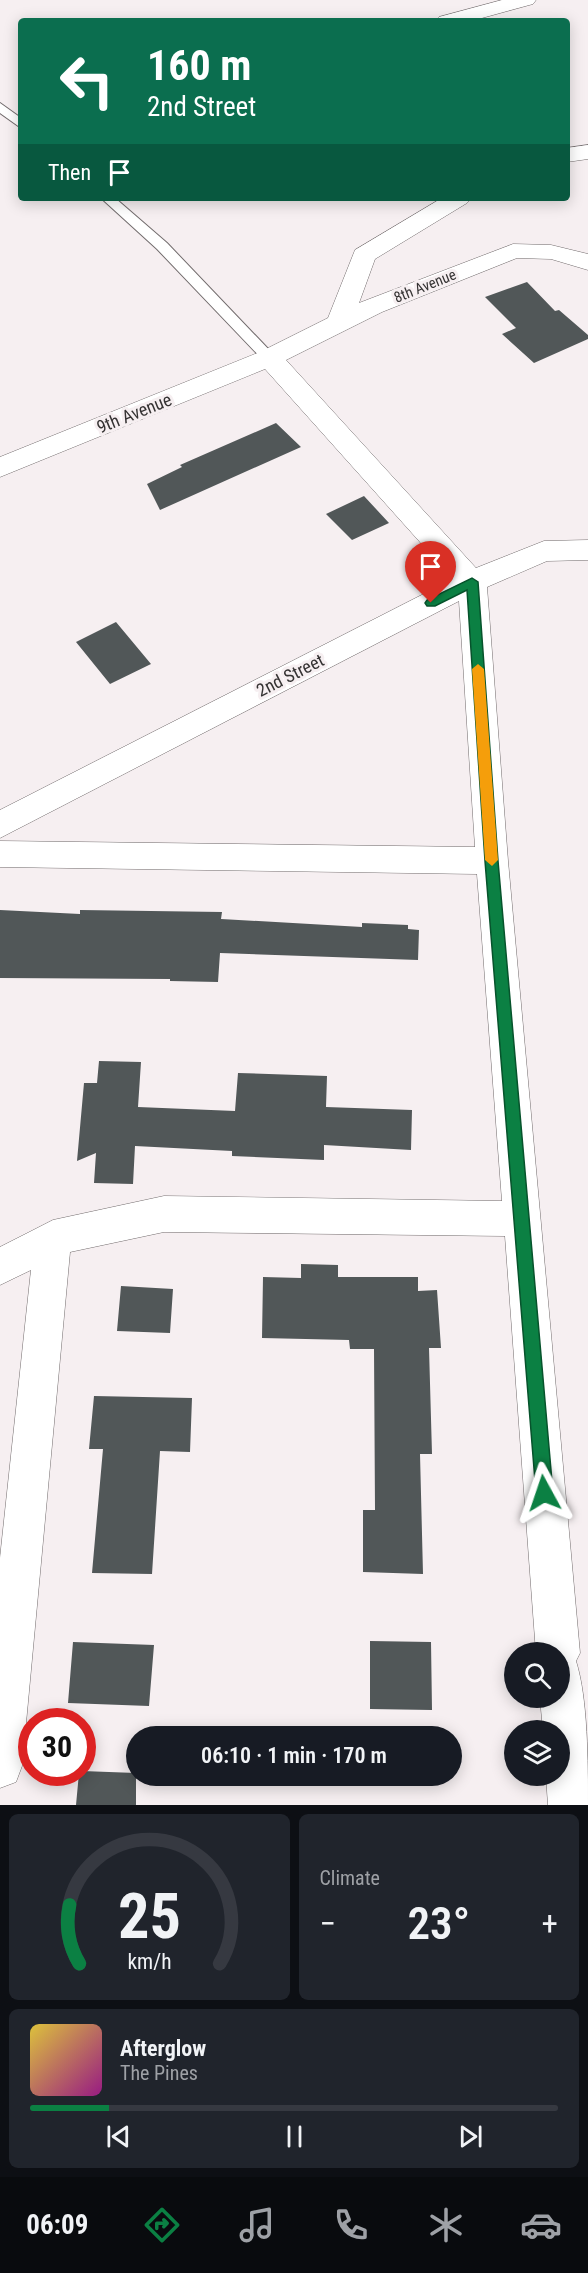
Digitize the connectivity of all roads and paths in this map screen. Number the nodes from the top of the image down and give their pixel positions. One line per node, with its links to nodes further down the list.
1 (526, 0): 2 (street)
2 (457, 18)
3 (0, 107): 4 (lane)
4 (18, 122)
5 (588, 152): 6 (street)
6 (570, 155)
7 (110, 201): 11 (lane)
8 (454, 201): 10 (street)
9 (588, 262): 10 (street, 8th Avenue)
10 (338, 324): 11 (street, 8th Avenue)
11 (269, 358): 12 (street, 9th Avenue); 14 (street)
12 (0, 468)
13 (588, 550): 14 (street, 2nd Street)
14 (472, 582): 15 (street, 2nd Street); 17 (street)
15 (0, 825)
16 (0, 854): 17 (street)
17 (492, 861): 18 (street)
18 (521, 1219): 19 (street); 21 (street)
19 (53, 1238): 20 (street); 23 (street)
20 (0, 1268)
21 (557, 1642)
22 (563, 1708): 24 (street)
23 (0, 1766)
24 (571, 1805)

